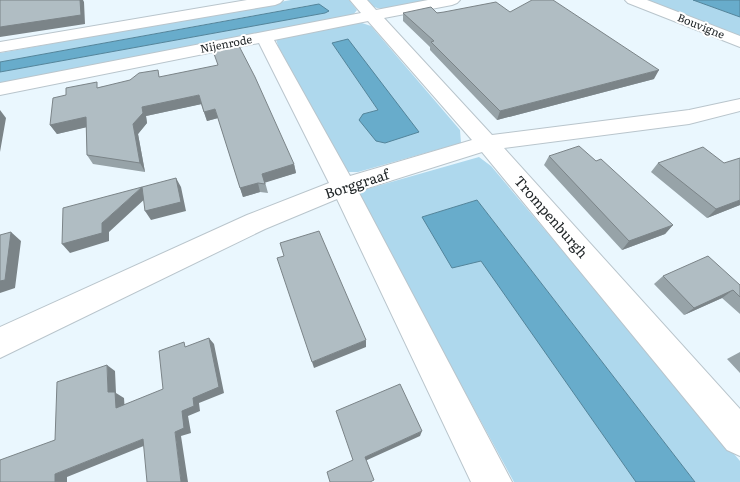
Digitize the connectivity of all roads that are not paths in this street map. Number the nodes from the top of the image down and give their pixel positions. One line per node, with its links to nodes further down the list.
1 (452, 0): 4 (street, Nijenrode)
2 (633, 0): 6 (street, Bouvigne)
3 (268, 1): 7 (street)
4 (365, 8): 5 (street, Nijenrode); 10 (street, Trompenburgh)
5 (264, 37): 8 (street, Nijenrode); 11 (street)
6 (740, 42)
7 (0, 46)
8 (0, 89)
9 (740, 105): 10 (street, Borggraaf)
10 (487, 143): 11 (street, Borggraaf); 13 (street, Trompenburgh)
11 (343, 187): 12 (street, Borggraaf); 14 (street)
12 (0, 343)
13 (740, 437)
14 (492, 482)

